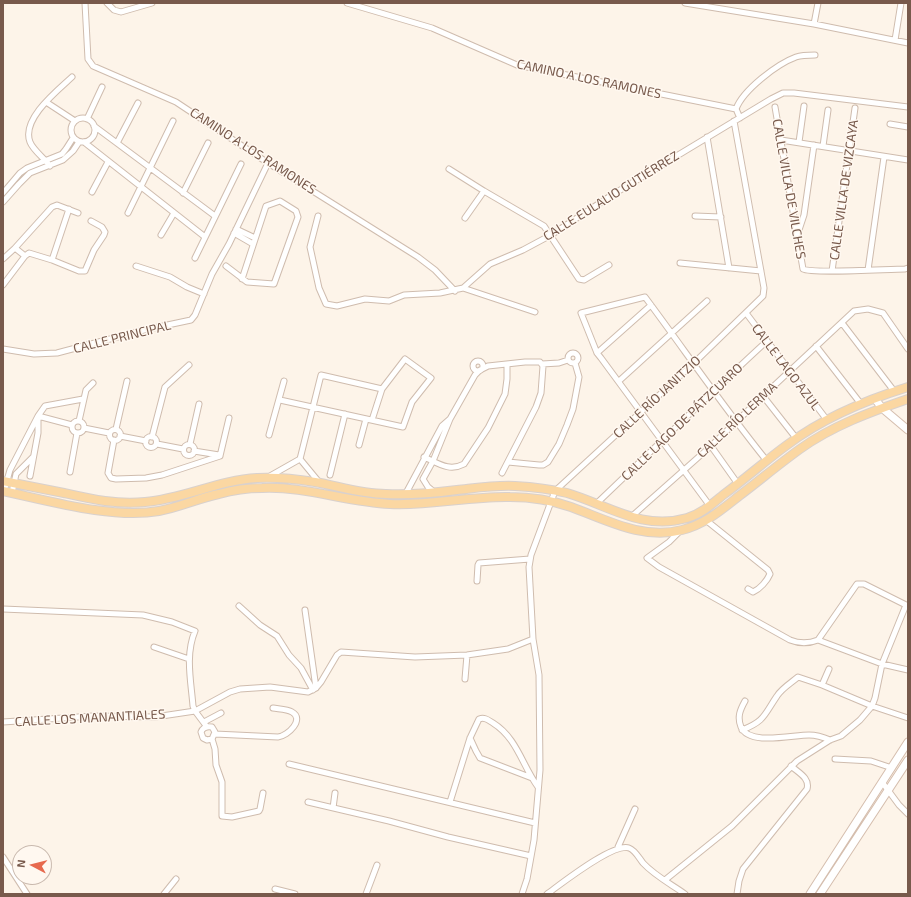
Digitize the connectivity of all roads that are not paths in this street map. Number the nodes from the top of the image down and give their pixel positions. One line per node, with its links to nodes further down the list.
1 (107, 3): 2 (street)
2 (152, 3)
3 (347, 3): 20 (street, CAMINO A LOS RAMONES)
4 (685, 3): 8 (street)
5 (818, 3): 8 (street)
6 (901, 3): 9 (street)
7 (85, 6): 44 (street, CAMINO A LOS RAMONES)
8 (814, 24): 9 (street)
9 (895, 40): 10 (street)
10 (908, 43)
11 (815, 55): 20 (street)
12 (72, 77): 14 (street)
13 (102, 87): 23 (street)
14 (46, 102): 24 (street); 41 (street)
15 (138, 104): 35 (street)
16 (804, 106): 34 (street)
17 (775, 107): 32 (street, CALLE VILLA DE VILCHES)
18 (908, 107): 22 (street)
19 (855, 108): 39 (street, CALLE VILLA DE VIZCAYA)
20 (736, 109): 22 (street)
21 (828, 110): 38 (street)
22 (740, 118): 25 (street)
23 (86, 119): 24 (street); 28 (street)
24 (75, 121): 31 (street)
25 (734, 121): 30 (street); 84 (street)
26 (174, 122): 47 (street)
27 (890, 124): 29 (street)
28 (94, 126): 33 (street); 35 (street)
29 (908, 127)
30 (707, 137): 62 (street); 67 (street, CALLE EULALIO GUTIÉRREZ)
31 (73, 138): 33 (street); 41 (street)
32 (781, 140): 34 (street); 68 (street, CALLE VILLA DE VILCHES)
33 (82, 142): 43 (street); 46 (street)
34 (799, 142): 37 (street)
35 (117, 143): 47 (street)
36 (208, 144): 53 (street)
37 (814, 145): 38 (street); 68 (street)
38 (823, 146): 39 (street)
39 (849, 151): 40 (street); 85 (street, CALLE VILLA DE VIZCAYA)
40 (884, 157): 42 (street); 83 (street)
41 (45, 160): 46 (street); 52 (street)
42 (908, 160)
43 (108, 162): 49 (street); 51 (street)
44 (268, 163): 65 (street, CALLE PRINCIPAL); 89 (street, CAMINO A LOS RAMONES)
45 (241, 164): 59 (street)
46 (50, 166): 54 (street)
47 (150, 168): 49 (street); 53 (street)
48 (449, 168): 50 (street)
49 (141, 187): 57 (street); 58 (street)
50 (484, 191): 63 (street); 67 (street)
51 (92, 192)
52 (3, 193)
53 (183, 193): 59 (street)
54 (3, 202)
55 (69, 209): 56 (street); 72 (street); 76 (street)
56 (78, 213)
57 (128, 213)
58 (174, 213): 66 (street); 69 (street)
59 (214, 216): 69 (street)
60 (318, 216): 89 (street)
61 (695, 216): 62 (street)
62 (721, 217): 81 (street)
63 (465, 218)
64 (91, 221): 76 (street)
65 (235, 231): 70 (street); 71 (street); 90 (street, CALLE PRINCIPAL)
66 (162, 235)
67 (551, 235): 78 (street); 88 (street, CALLE EULALIO GUTIÉRREZ)
68 (798, 236): 85 (street, CALLE VILLA DE VILCHES)
69 (205, 238): 74 (street)
70 (255, 238): 71 (street); 86 (street)
71 (253, 244): 86 (street)
72 (15, 248): 73 (street); 75 (street)
73 (25, 256): 76 (street); 87 (street)
74 (195, 258)
75 (3, 259)
76 (52, 260)
77 (680, 263): 81 (street)
78 (609, 265)
79 (136, 266): 90 (street)
80 (226, 266): 86 (street)
81 (729, 268): 84 (street)
82 (908, 268): 83 (street)
83 (868, 270): 85 (street)
84 (761, 271): 94 (street, CALLE RÍO JANITZIO)
85 (832, 271)
86 (242, 279)
87 (3, 284)
88 (463, 288): 89 (street); 93 (street)
89 (455, 291)
90 (204, 294): 99 (street, CALLE PRINCIPAL)
91 (707, 301): 96 (street)
92 (651, 305): 96 (street); 101 (street); 101 (street)
93 (534, 312)
94 (746, 313): 97 (street, CALLE LAGO AZUL); 104 (street, CALLE RÍO JANITZIO)
95 (842, 323): 98 (street, CALLE RÍO LERMA); 100 (street, CALLE RÍO LERMA); 116 (street)
96 (671, 334): 104 (street); 111 (street)
97 (767, 340): 108 (street, CALLE LAGO AZUL); 115 (street, CALLE LAGO DE PÁTZCUARO)
98 (816, 346): 108 (street, CALLE RÍO LERMA); 123 (street)
99 (3, 349)
100 (908, 349)
101 (598, 353): 111 (street)
102 (568, 360): 103 (street); 103 (street); 106 (street)
103 (575, 363): 161 (street)
104 (694, 363): 115 (street); 126 (street, CALLE RÍO JANITZIO)
105 (507, 364): 106 (street); 131 (street); 159 (street)
106 (542, 364): 161 (street)
107 (189, 365): 144 (street)
108 (790, 371): 117 (street, CALLE RÍO LERMA); 133 (street, CALLE LAGO AZUL)
109 (127, 381): 138 (street)
110 (284, 381): 121 (street)
111 (619, 381): 126 (street)
112 (93, 383): 118 (street)
113 (908, 386): 116 (main road)
114 (382, 389): 124 (street); 132 (street); 132 (street)
115 (714, 390): 135 (street); 148 (street, CALLE LAGO DE PÁTZCUARO)
116 (894, 391): 119 (main road)
117 (763, 396): 135 (street, CALLE RÍO LERMA); 145 (street)
118 (83, 399): 128 (street); 134 (street)
119 (875, 399): 123 (main road); 125 (main road)
120 (908, 399): 125 (main road)
121 (280, 400): 124 (street); 142 (street)
122 (199, 404): 150 (street)
123 (861, 404): 133 (main road)
124 (312, 407): 127 (street); 158 (street)
125 (882, 408): 139 (main road); 181 (main road)
126 (640, 412): 148 (street); 173 (street, CALLE RÍO JANITZIO)
127 (345, 414): 130 (street); 165 (street)
128 (38, 416): 136 (street); 156 (street); 170 (street)
129 (229, 418): 155 (street)
130 (366, 418): 132 (street); 151 (street)
131 (450, 419): 157 (street); 159 (street)
132 (372, 420)
133 (827, 420): 145 (main road)
134 (79, 421): 136 (street); 137 (street)
135 (736, 422): 152 (street, CALLE RÍO LERMA); 160 (street)
136 (72, 425): 140 (street)
137 (84, 428): 140 (street); 141 (street)
138 (116, 429): 141 (street); 143 (street)
139 (908, 430)
140 (77, 433): 163 (street)
141 (109, 433): 146 (street)
142 (269, 435)
143 (120, 436): 146 (street); 147 (street)
144 (152, 437): 147 (street); 149 (street)
145 (796, 438): 160 (main road)
146 (114, 440): 155 (street)
147 (146, 441): 149 (street)
148 (662, 441): 162 (street); 178 (street, CALLE LAGO DE PÁTZCUARO)
149 (157, 444): 153 (street)
150 (190, 444): 153 (street); 154 (street)
151 (359, 445)
152 (710, 446): 162 (street, CALLE RÍO LERMA); 172 (street)
153 (183, 449): 154 (street)
154 (194, 451): 155 (street)
155 (220, 456)
156 (33, 457): 167 (street); 170 (street)
157 (424, 457): 159 (street); 166 (street)
158 (300, 459): 168 (street); 171 (street)
159 (433, 461): 169 (street)
160 (767, 461): 172 (main road)
161 (508, 462): 164 (street)
162 (684, 470): 179 (street); 180 (street, CALLE RÍO LERMA)
163 (70, 472)
164 (502, 473)
165 (330, 475)
166 (414, 475): 169 (street); 176 (street)
167 (30, 476)
168 (267, 478): 170 (main road); 171 (main road)
169 (422, 479): 175 (street)
170 (8, 482): 174 (street)
171 (320, 483): 176 (main road)
172 (738, 484): 179 (main road)
173 (555, 491): 175 (main road); 177 (street, CALLE RÍO JANITZIO); 178 (main road)
174 (6, 492): 177 (main road)
175 (434, 492): 176 (main road)
176 (404, 494)
177 (550, 501): 182 (main road); 183 (street, CALLE RÍO JANITZIO)
178 (596, 504): 180 (main road)
179 (710, 506): 180 (main road)
180 (631, 517)
181 (707, 521): 182 (main road); 185 (street)
182 (680, 531): 191 (street)
183 (530, 559): 184 (street); 190 (street)
184 (477, 581)
185 (748, 589)
186 (239, 606): 200 (street)
187 (907, 606): 191 (street); 195 (street)
188 (3, 609): 194 (street)
189 (305, 610): 200 (street)
190 (533, 639): 193 (street); 221 (street)
191 (818, 640): 195 (street)
192 (154, 647): 194 (street)
193 (467, 655): 198 (street); 200 (street)
194 (189, 659): 204 (street)
195 (882, 664): 197 (street); 202 (street)
196 (830, 669): 199 (street)
197 (908, 670)
198 (465, 679)
199 (822, 685): 202 (street); 209 (street)
200 (314, 689): 204 (street, CALLE LOS MANANTIALES)
201 (745, 701): 209 (street)
202 (872, 706): 206 (street); 212 (street)
203 (272, 708): 210 (street)
204 (195, 712): 207 (street, CALLE LOS MANANTIALES); 208 (street)
205 (221, 713): 208 (street)
206 (908, 718)
207 (3, 722)
208 (205, 724): 210 (street); 210 (street)
209 (742, 730): 212 (street)
210 (214, 736): 223 (street)
211 (470, 738): 219 (street); 219 (street); 226 (street)
212 (830, 740): 217 (street)
213 (908, 742): 218 (main road)
214 (835, 760): 218 (street)
215 (908, 760): 222 (main road)
216 (289, 764): 226 (street)
217 (791, 766): 236 (street); 245 (street)
218 (892, 768): 220 (main road)
219 (532, 778): 221 (street)
220 (882, 782): 222 (street); 246 (main road)
221 (538, 787): 230 (street)
222 (888, 790): 229 (street); 247 (main road)
223 (263, 793)
224 (335, 793): 227 (street)
225 (308, 802): 227 (street)
226 (450, 802): 230 (street)
227 (333, 808): 232 (street)
228 (635, 809): 231 (street)
229 (908, 814)
230 (535, 823): 232 (street)
231 (618, 847): 236 (street); 243 (street)
232 (531, 856): 242 (street)
233 (3, 857): 238 (street)
234 (377, 865): 241 (street)
235 (176, 879): 239 (street)
236 (665, 880): 244 (street)
237 (275, 889): 240 (street)
238 (27, 894)
239 (164, 894)
240 (295, 894)
241 (366, 894)
242 (522, 894)
243 (547, 894)
244 (685, 894)
245 (737, 894)
246 (810, 894)
247 (821, 894)

